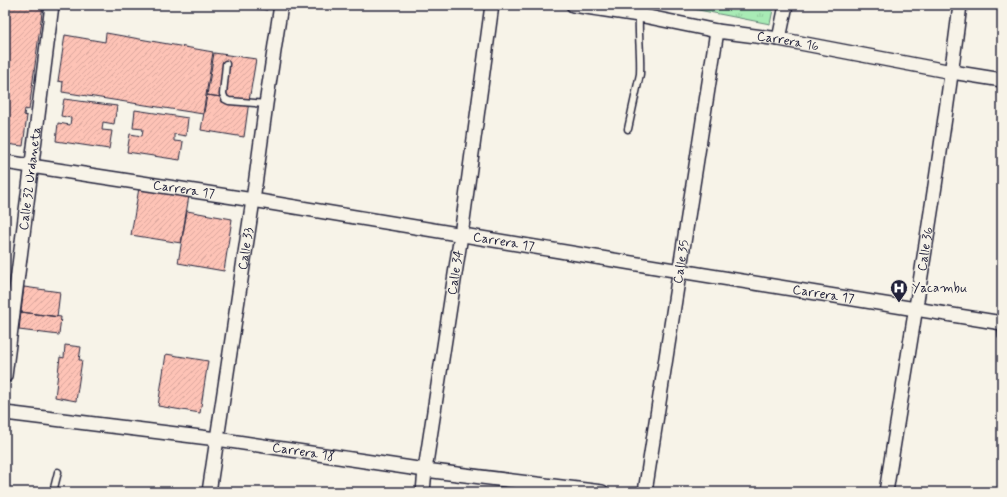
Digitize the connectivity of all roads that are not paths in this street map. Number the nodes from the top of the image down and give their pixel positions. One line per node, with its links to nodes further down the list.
1 (52, 5): 16 (street, Calle 32 Urdaneta)
2 (281, 5): 13 (street, Calle 33)
3 (492, 5): 18 (street, Calle 34)
4 (573, 5): 7 (street, Carrera 16)
5 (786, 5): 9 (street)
6 (960, 5): 11 (street, Calle 36)
7 (640, 10): 8 (street, Carrera 16); 14 (lane)
8 (718, 31): 9 (street, Carrera 16); 19 (street, Calle 35)
9 (779, 39): 11 (street, Carrera 16)
10 (226, 64): 13 (lane)
11 (952, 72): 12 (street, Carrera 16); 20 (street, Calle 36)
12 (1002, 80)
13 (266, 104): 17 (street, Calle 33)
14 (628, 129)
15 (5, 162): 16 (street, Carrera 17)
16 (31, 166): 17 (street, Carrera 17); 22 (street, Calle 32 Urdaneta)
17 (253, 200): 18 (street, Carrera 17); 24 (street, Calle 33)
18 (461, 235): 19 (street, Carrera 17); 25 (street, Calle 34)
19 (680, 271): 20 (street, Carrera 17); 31 (street, Calle 35)
20 (916, 309): 21 (street, Carrera 17); 32 (street, Calle 36)
21 (1002, 327)
22 (5, 376)
23 (5, 413): 24 (street, Carrera 18)
24 (217, 439): 25 (street, Carrera 18); 28 (street, Calle 33)
25 (425, 470): 29 (street, Calle 34); 30 (street, Carrera 18)
26 (58, 472): 27 (lane)
27 (53, 492)
28 (209, 492)
29 (423, 492)
30 (602, 492)
31 (645, 492)
32 (886, 492)

